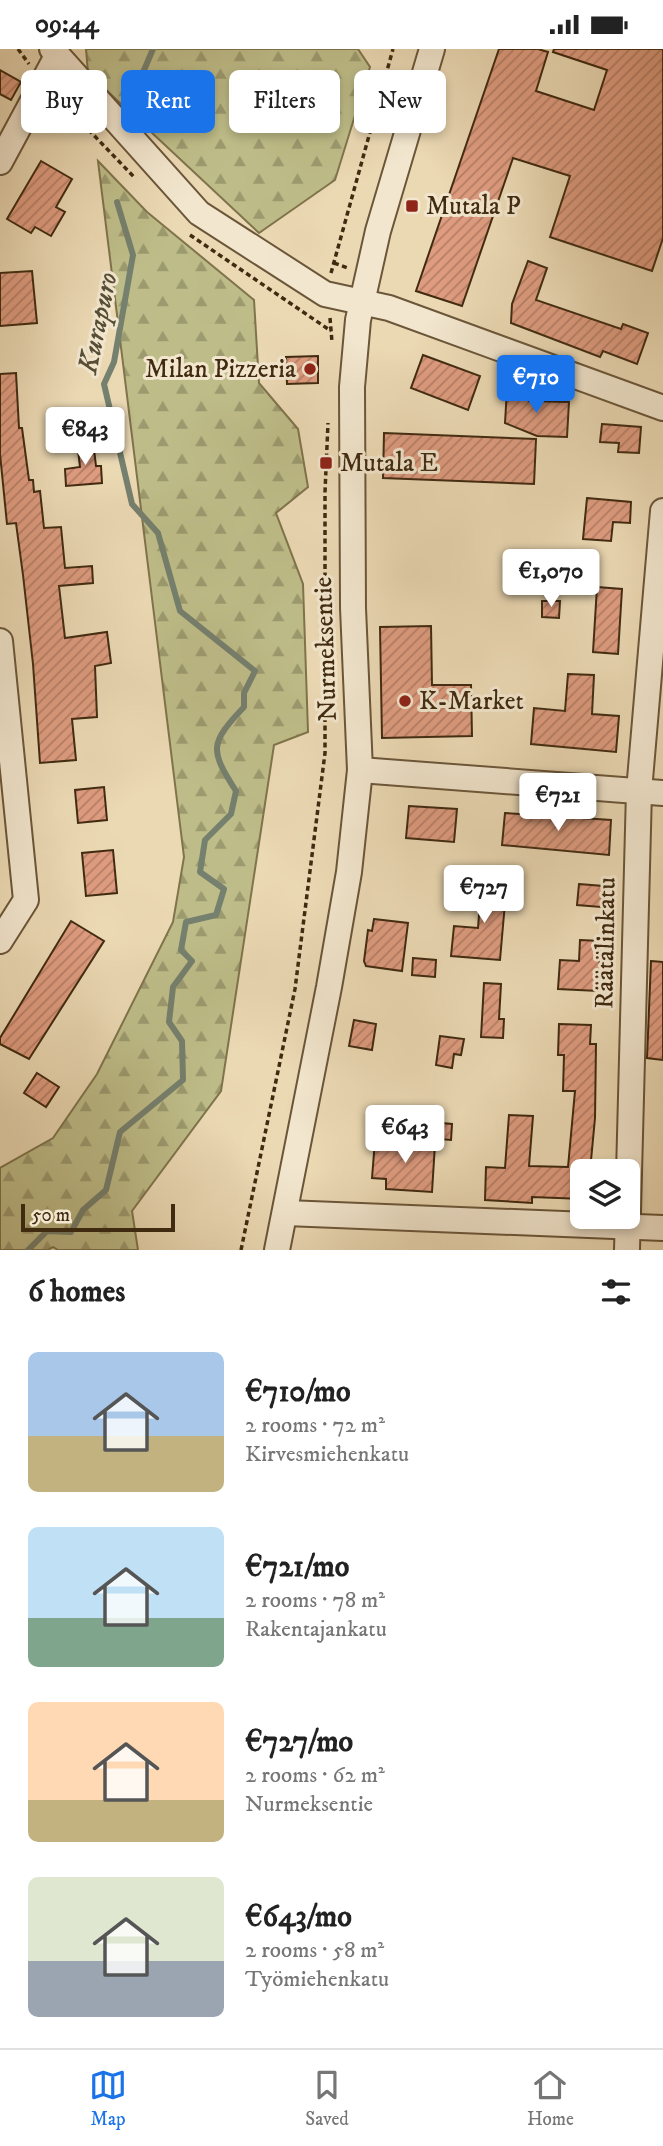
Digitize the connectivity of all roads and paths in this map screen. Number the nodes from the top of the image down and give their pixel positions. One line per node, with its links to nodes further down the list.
1 (393, 49): 5 (path)
2 (432, 49): 6 (street, Nurmeksentie)
3 (54, 53): 4 (street); 5 (street)
4 (0, 162)
5 (325, 294): 6 (street); 7 (path)
6 (361, 301): 8 (street); 12 (street, Nurmeksentie)
7 (331, 345)
8 (663, 408)
9 (328, 411): 18 (path)
10 (663, 512): 13 (street, Räätälinkatu)
11 (0, 641): 14 (street)
12 (360, 770): 13 (street); 15 (street, Nurmeksentie)
13 (651, 792): 17 (street, Räätälinkatu)
14 (0, 941)
15 (286, 1213): 17 (street); 19 (street, Nurmeksentie)
16 (663, 1228): 17 (street)
17 (628, 1238)
18 (242, 1250)
19 (277, 1250)

